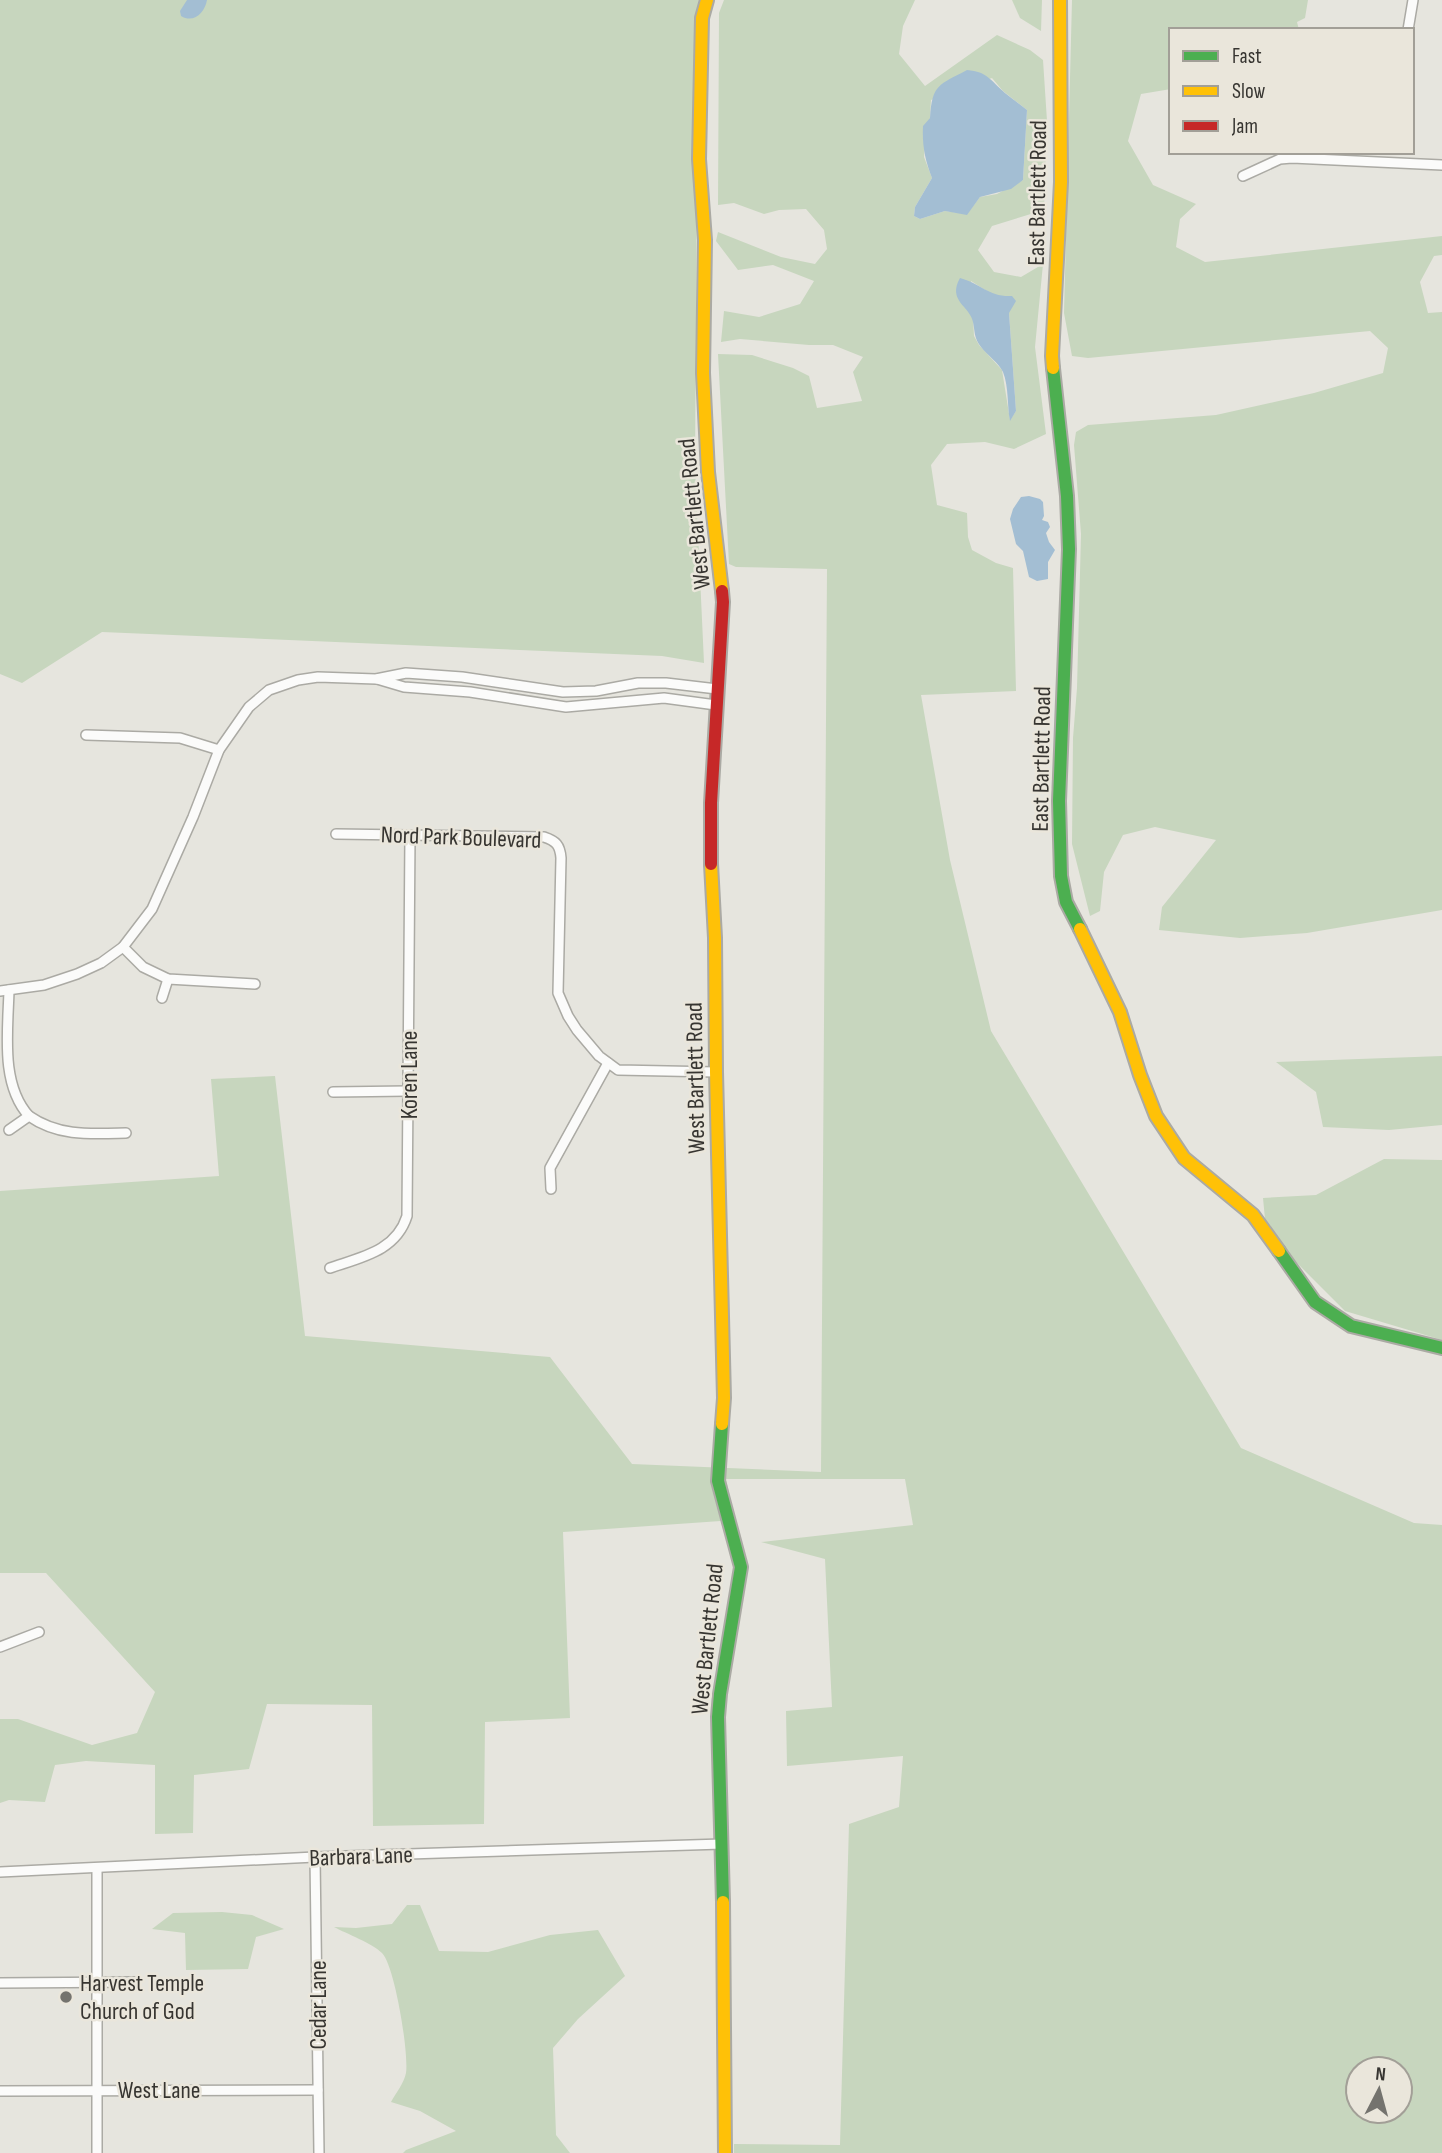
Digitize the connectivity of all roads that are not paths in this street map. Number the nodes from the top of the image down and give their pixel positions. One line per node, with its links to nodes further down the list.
1 (707, 0): 13 (street, West Bartlett Road)
2 (1060, 0): 34 (street, East Bartlett Road)
3 (1413, 0): 4 (street)
4 (1408, 28)
5 (1401, 154): 6 (street)
6 (1400, 164): 7 (street); 8 (street)
7 (1442, 165)
8 (1243, 176)
9 (421, 674): 10 (street); 11 (street); 12 (street)
10 (376, 679): 12 (street); 17 (street)
11 (666, 683): 13 (street); 14 (street)
12 (420, 688): 14 (street)
13 (717, 689): 15 (street, West Bartlett Road)
14 (664, 698): 15 (street)
15 (716, 705): 26 (street, West Bartlett Road)
16 (86, 735): 17 (street)
17 (219, 750): 20 (street)
18 (335, 834): 19 (street, Nord Park Boulevard)
19 (410, 835): 25 (street, Nord Park Boulevard); 27 (street, Koren Lane)
20 (123, 947): 21 (street); 23 (street)
21 (168, 979): 22 (street); 24 (street)
22 (255, 984)
23 (4, 991): 29 (street)
24 (162, 998)
25 (608, 1063): 26 (street); 32 (street)
26 (716, 1072): 37 (street, West Bartlett Road)
27 (408, 1091): 28 (street); 33 (street, Koren Lane)
28 (333, 1092)
29 (29, 1116): 30 (street); 31 (street)
30 (9, 1130)
31 (127, 1133)
32 (551, 1189)
33 (330, 1268)
34 (1442, 1348)
35 (39, 1632): 36 (street)
36 (0, 1647)
37 (722, 1843): 38 (street, Barbara Lane); 49 (street, West Bartlett Road)
38 (315, 1857): 39 (street, Barbara Lane); 44 (street, Cedar Lane)
39 (97, 1868): 40 (street, Barbara Lane); 43 (street)
40 (0, 1872)
41 (134, 1982): 43 (street)
42 (0, 1983): 43 (street)
43 (96, 1983): 46 (street)
44 (318, 2090): 46 (street, West Lane); 48 (street, Cedar Lane)
45 (0, 2091): 46 (street, West Lane)
46 (98, 2091): 47 (street)
47 (97, 2153)
48 (319, 2153)
49 (725, 2153)

